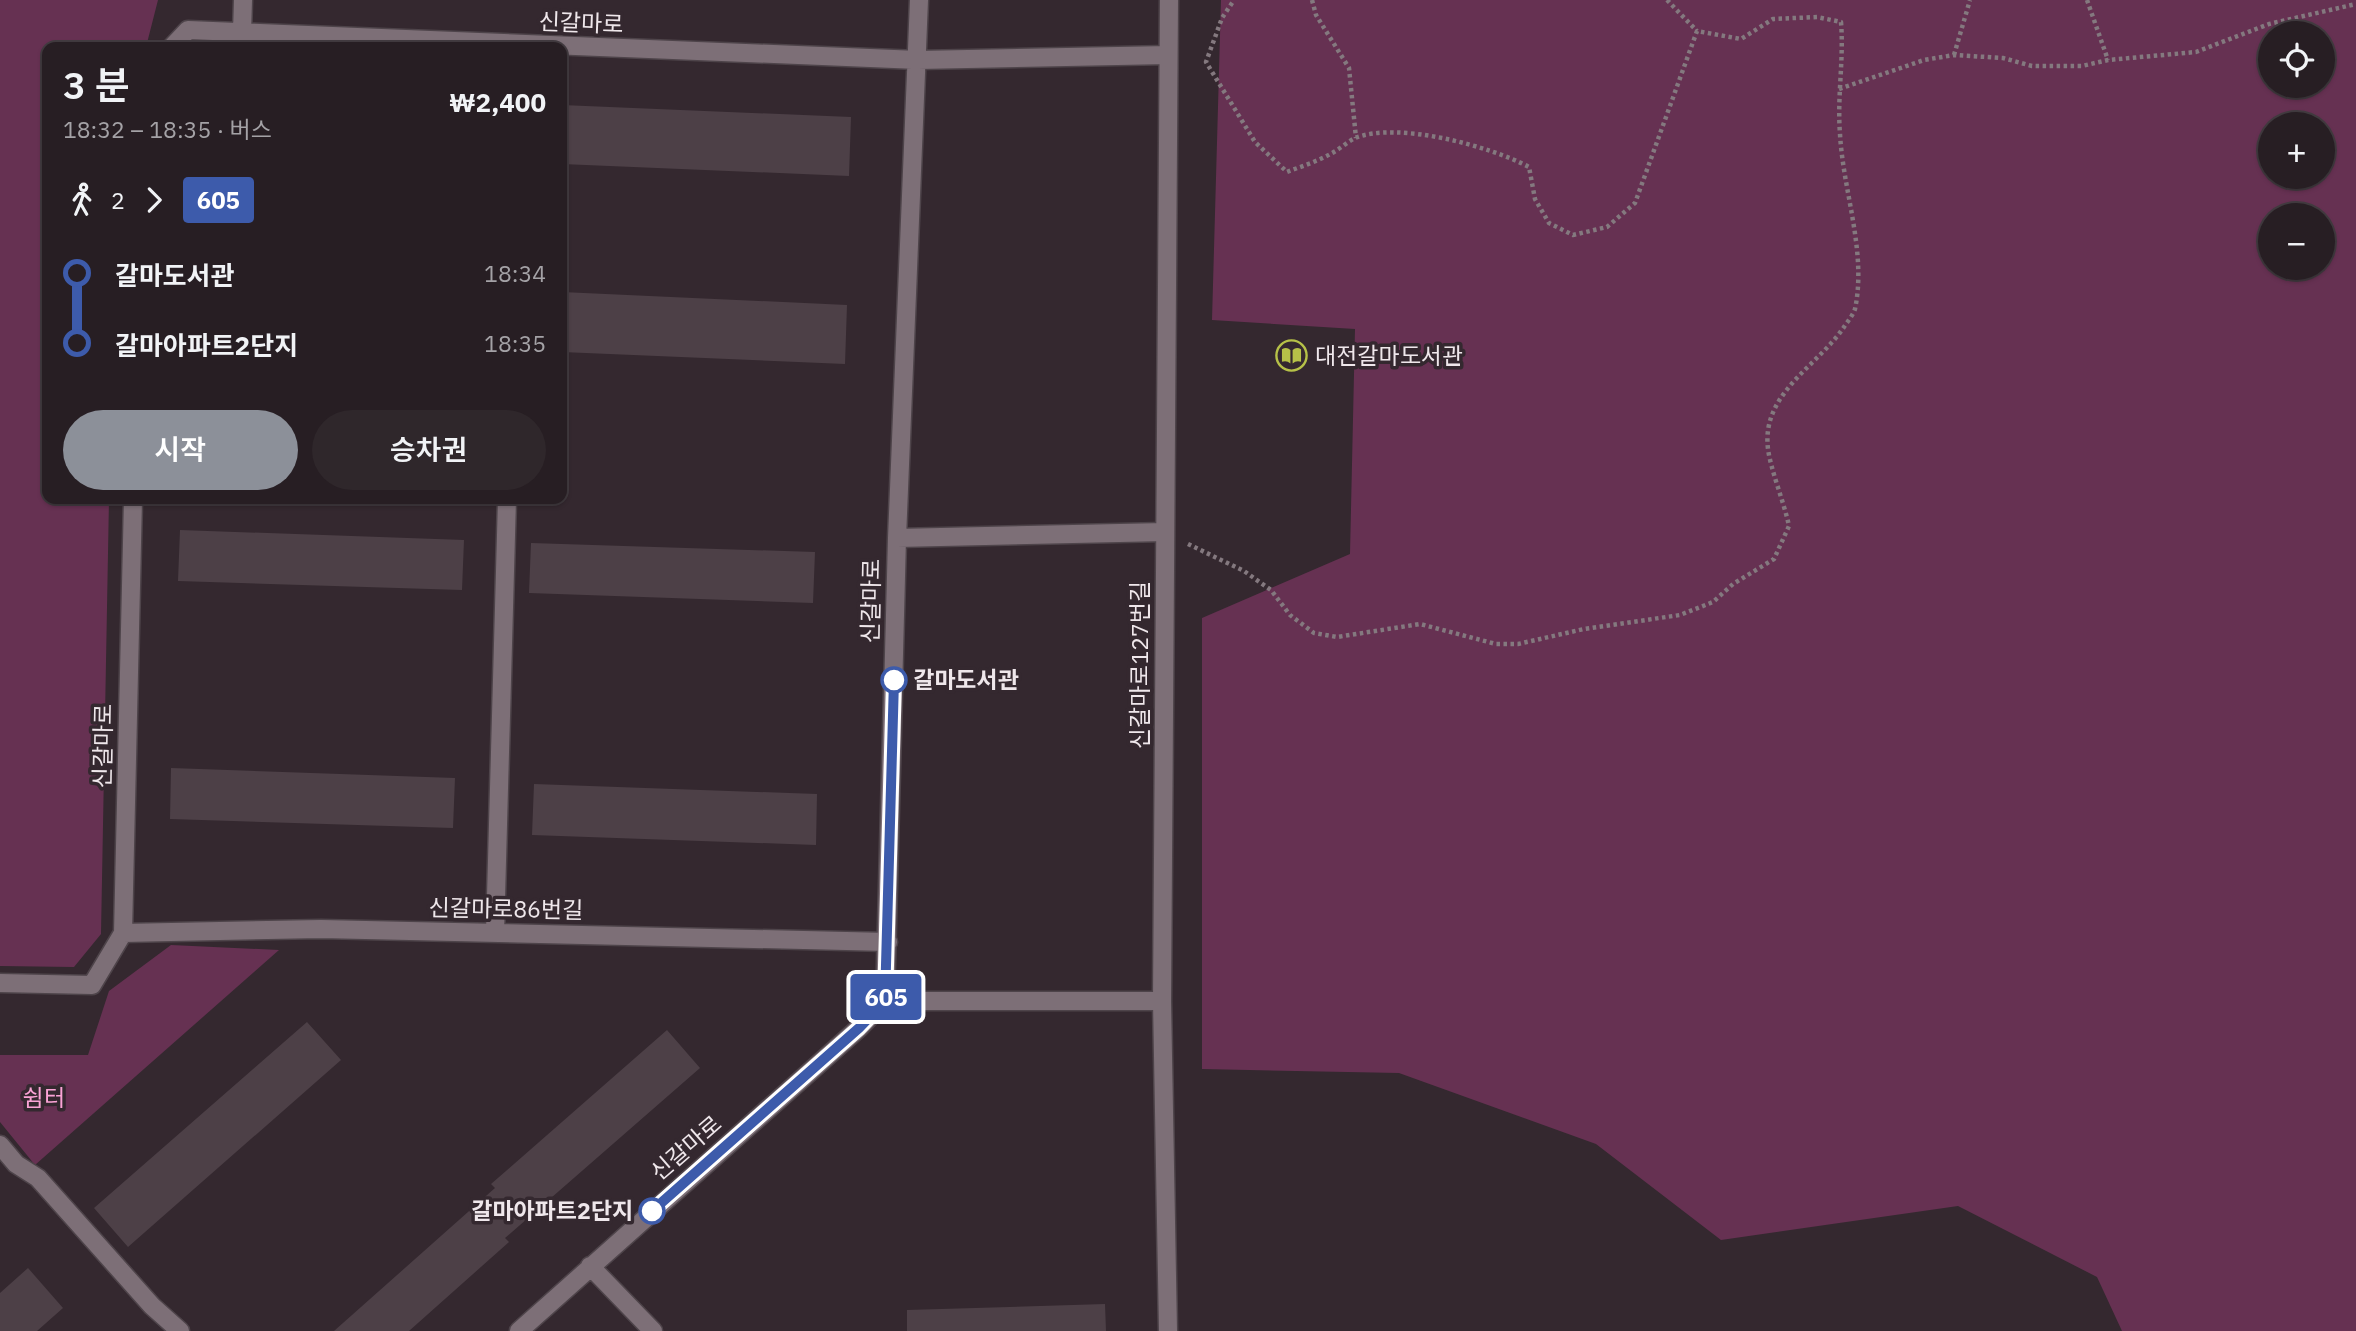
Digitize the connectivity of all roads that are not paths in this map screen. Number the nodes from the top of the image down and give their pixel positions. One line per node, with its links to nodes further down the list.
1 (243, 0): 4 (street)
2 (919, 0): 9 (street, 신갈마로)
3 (1170, 0): 8 (street, 신갈마로127번길)
4 (242, 33): 5 (street, 신갈마로); 6 (street, 신갈마로)
5 (177, 42)
6 (434, 42)
7 (567, 48): 9 (street, 신갈마로)
8 (1168, 55): 9 (street, 신갈마로); 12 (street, 신갈마로127번길)
9 (918, 60): 13 (street, 신갈마로)
10 (133, 504): 14 (street, 신갈마로)
11 (507, 504): 15 (street)
12 (1165, 532): 13 (street, 신갈마로); 19 (street, 신갈마로127번길)
13 (897, 538): 16 (street, 신갈마로)
14 (123, 933): 15 (street, 신갈마로86번길); 17 (street, 신갈마로)
15 (495, 933): 16 (street, 신갈마로86번길)
16 (888, 942): 18 (street, 신갈마로)
17 (0, 983)
18 (885, 1001): 19 (street); 21 (street, 신갈마로)
19 (1162, 1001): 25 (street, 신갈마로127번길)
20 (0, 1145): 22 (street)
21 (590, 1266): 23 (street, 신갈마로); 24 (street)
22 (180, 1331)
23 (519, 1331)
24 (653, 1331)
25 (1168, 1331)

